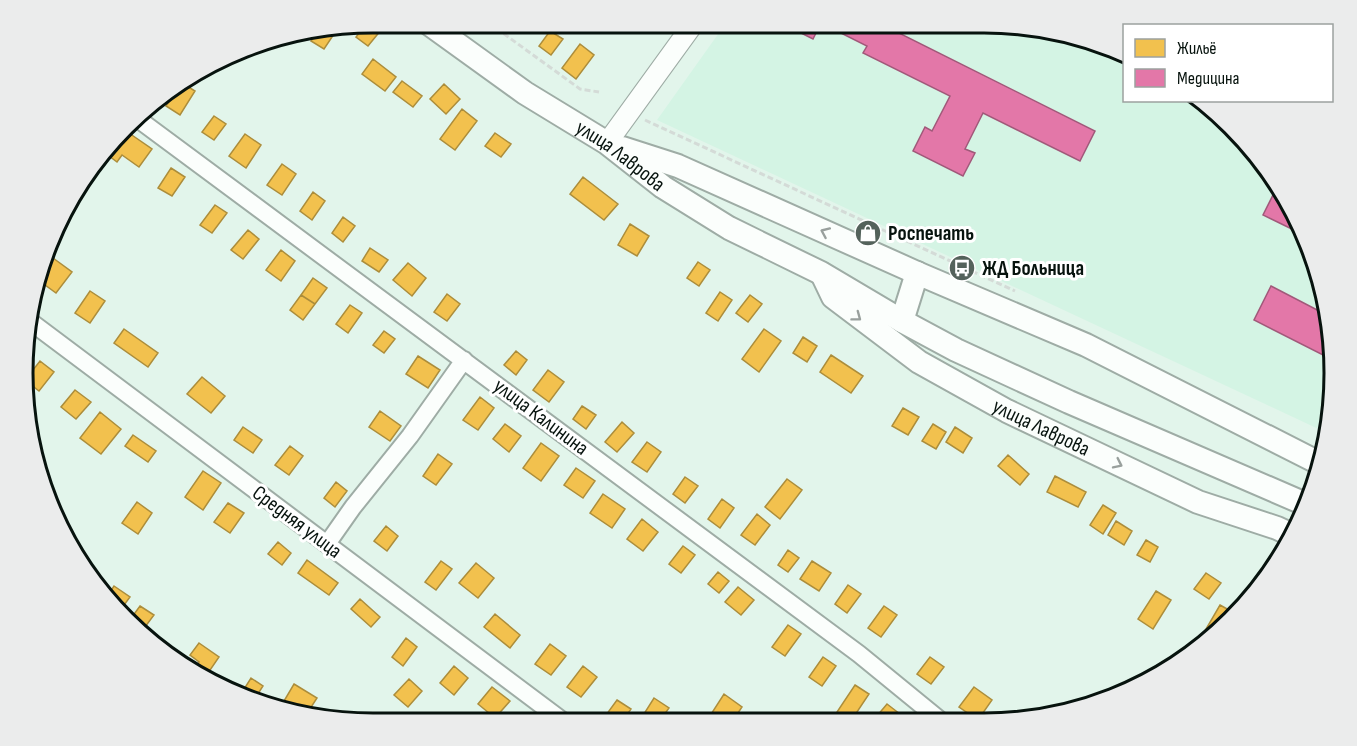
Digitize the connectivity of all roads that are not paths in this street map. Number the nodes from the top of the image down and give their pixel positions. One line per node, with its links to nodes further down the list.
1 (443, 33): 4 (main road, улица Лаврова)
2 (687, 33): 4 (street)
3 (144, 122): 9 (street, улица Калинина)
4 (607, 143): 5 (main road, улица Лаврова); 6 (main road, one-way to 4)
5 (821, 273): 7 (main road, улица Лаврова); 12 (main road, улица Лаврова, one-way to 12)
6 (917, 273): 7 (main road); 10 (main road)
7 (902, 321): 11 (main road, улица Лаврова)
8 (37, 326): 13 (street, Средняя улица)
9 (464, 360): 13 (street); 15 (street, улица Калинина)
10 (1312, 460)
11 (1299, 501)
12 (1284, 531)
13 (327, 544): 14 (street, Средняя улица)
14 (552, 713)
15 (931, 713)

